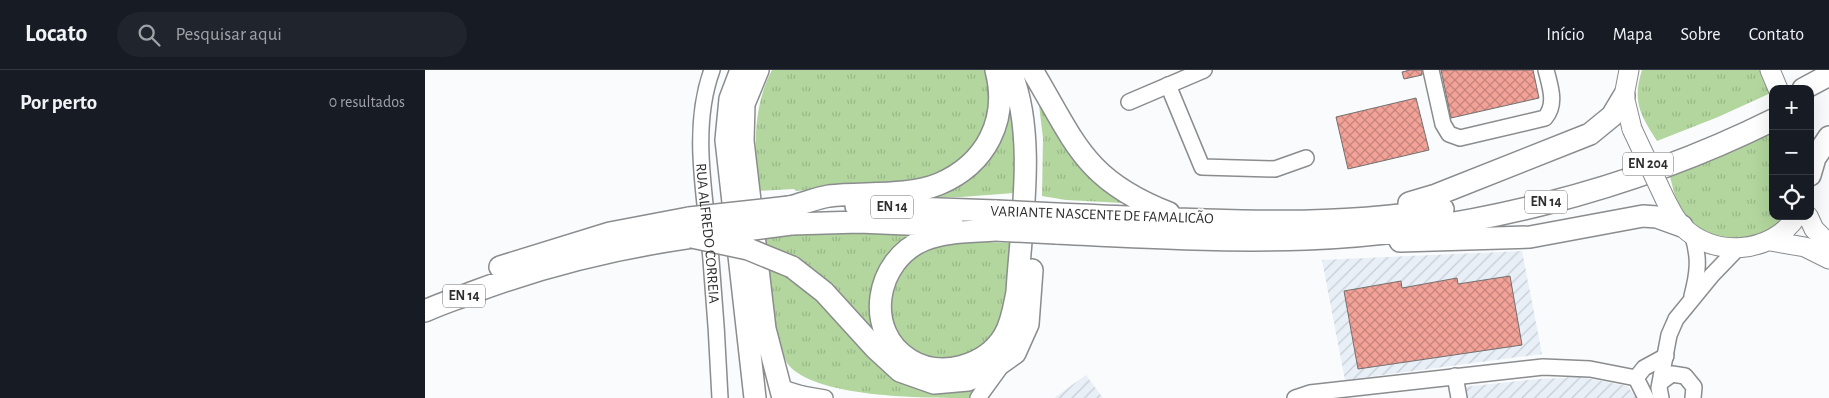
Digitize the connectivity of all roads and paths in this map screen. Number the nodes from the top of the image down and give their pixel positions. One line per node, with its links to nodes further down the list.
1 (712, 70): 52 (street, RUA ALFREDO CORREIA)
2 (741, 70): 53 (highway)
3 (758, 70): 50 (highway)
4 (996, 70): 26 (highway)
5 (1010, 70): 29 (highway)
6 (1021, 70): 44 (highway)
7 (1032, 70): 28 (highway)
8 (1204, 70): 14 (street)
9 (1431, 70): 10 (street)
10 (1546, 70)
11 (1629, 70): 18 (main road, EN 204)
12 (1770, 70): 15 (main road)
13 (1829, 75): 16 (highway)
14 (1168, 85): 20 (street); 24 (street)
15 (1776, 85)
16 (1810, 85)
17 (1829, 91): 19 (highway)
18 (1624, 96): 27 (highway); 34 (main road, EN 204, bridge)
19 (1814, 99)
20 (1129, 102)
21 (1769, 106): 27 (highway, VARIANTE NASCENTE DE FAMALICÃO / EN 14)
22 (1769, 122): 35 (highway, VARIANTE NASCENTE DE FAMALICÃO / EN 14)
23 (1829, 137): 25 (highway)
24 (1306, 158)
25 (1814, 161)
26 (790, 216): 29 (highway, VARIANTE NASCENTE DE FAMALICÃO / EN 14); 33 (highway, VARIANTE NASCENTE DE FAMALICÃO / EN 14, bridge)
27 (1338, 218): 28 (highway, VARIANTE NASCENTE DE FAMALICÃO / EN 14)
28 (1183, 219): 32 (highway, VARIANTE NASCENTE DE FAMALICÃO / EN 14)
29 (996, 220): 32 (highway, VARIANTE NASCENTE DE FAMALICÃO / EN 14, bridge)
30 (1793, 220): 36 (main road)
31 (1810, 220): 37 (main road)
32 (1057, 224): 35 (highway, VARIANTE NASCENTE DE FAMALICÃO / EN 14)
33 (691, 227): 40 (highway, VARIANTE NASCENTE DE FAMALICÃO / EN 14); 44 (highway, bridge)
34 (1687, 230): 35 (highway); 38 (main road); 42 (street)
35 (1308, 239)
36 (1770, 241): 38 (main road); 39 (main road)
37 (1829, 244)
38 (1738, 248): 42 (street)
39 (1829, 259)
40 (501, 274): 41 (highway, VARIANTE NASCENTE DE FAMALICÃO / EN 14); 43 (highway, VARIANTE NASCENTE DE FAMALICÃO / EN 14)
41 (425, 296)
42 (1691, 299): 45 (street)
43 (425, 311)
44 (1015, 353): 55 (street)
45 (1666, 353): 47 (street); 48 (street); 49 (street)
46 (1455, 376): 48 (street); 56 (street); 57 (street)
47 (1685, 376): 49 (street); 51 (street)
48 (1637, 378): 58 (street)
49 (1661, 382): 59 (street)
50 (792, 394): 54 (street)
51 (1695, 396)
52 (720, 398)
53 (755, 398)
54 (825, 398)
55 (978, 398)
56 (1295, 398)
57 (1459, 398)
58 (1646, 398)
59 (1661, 398)

